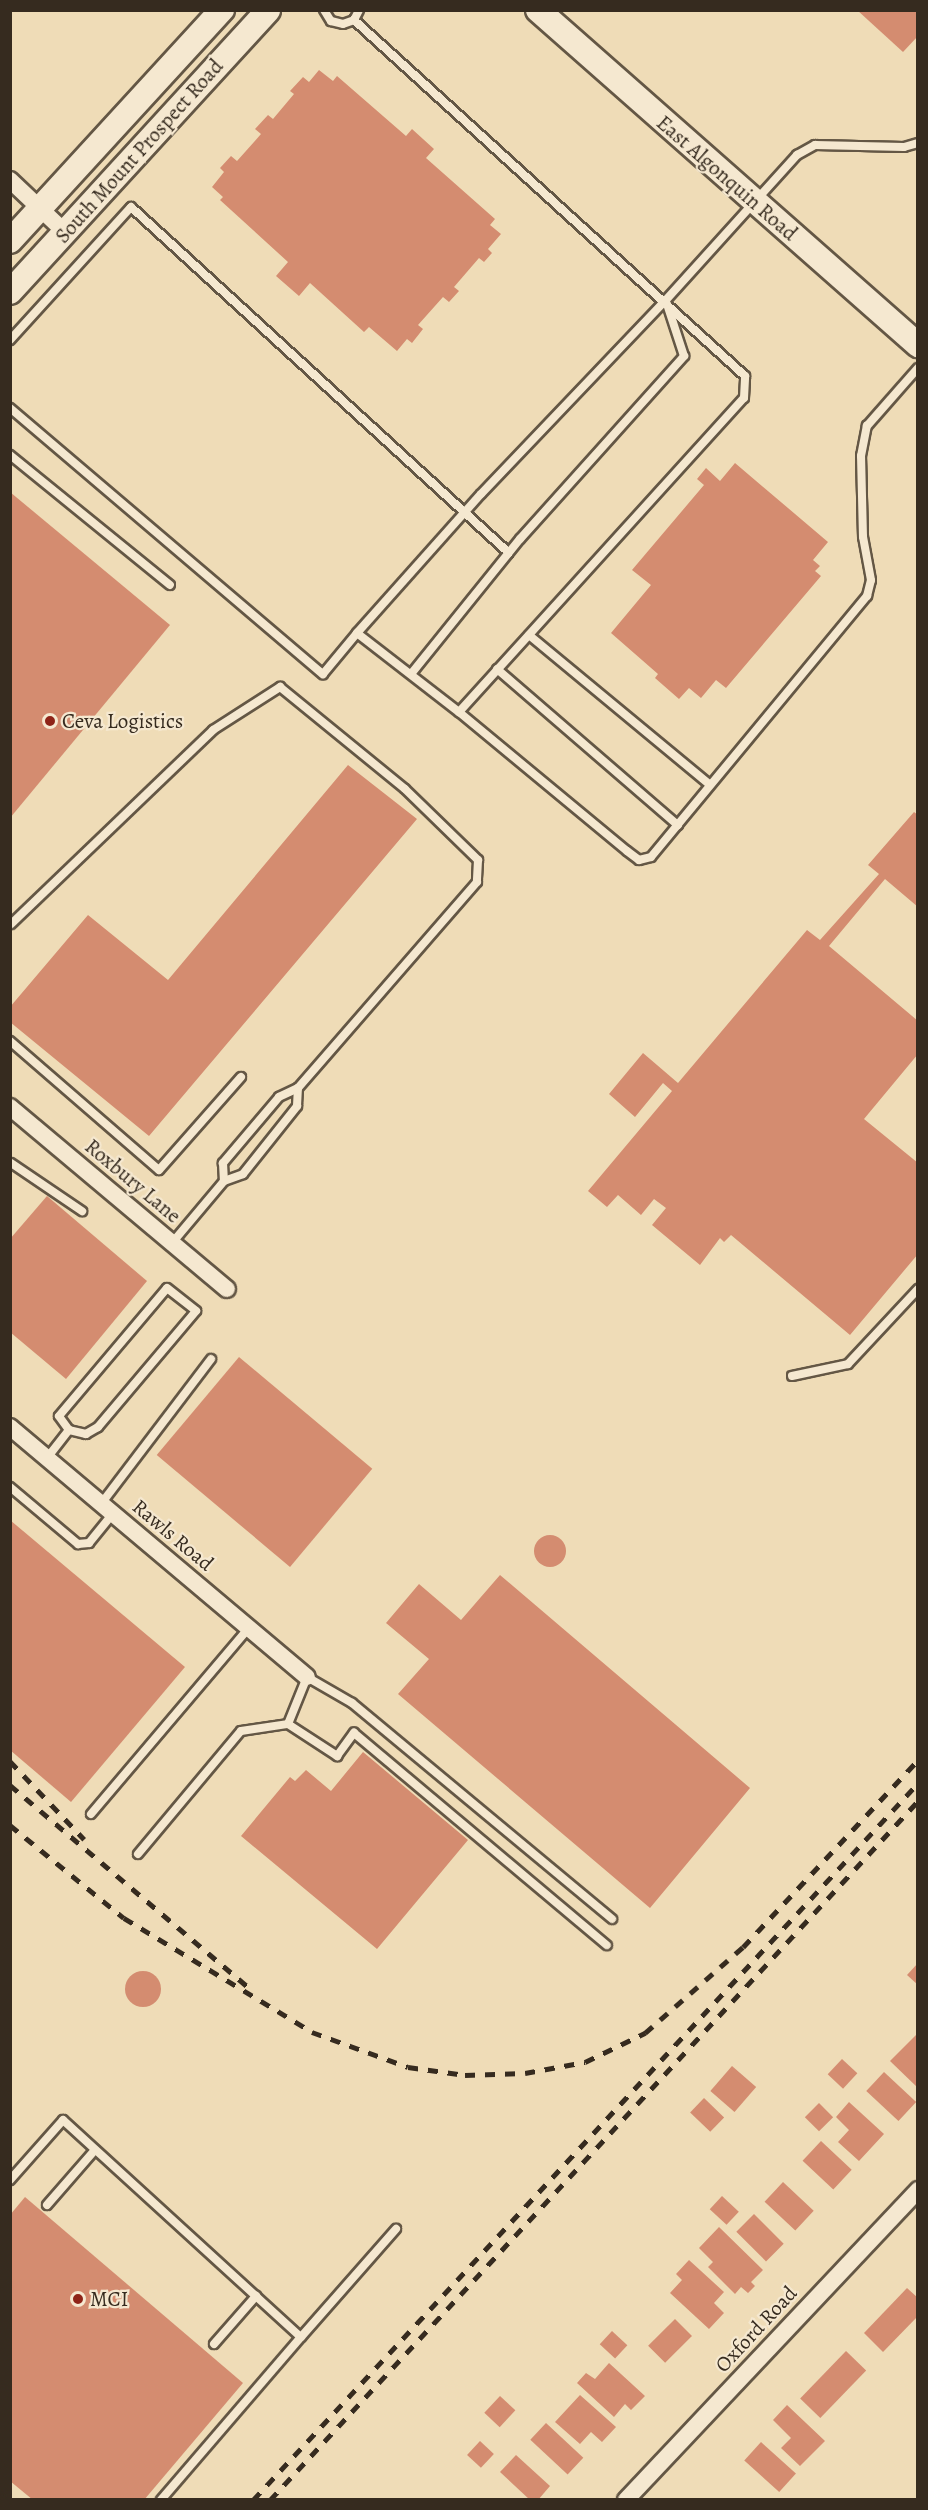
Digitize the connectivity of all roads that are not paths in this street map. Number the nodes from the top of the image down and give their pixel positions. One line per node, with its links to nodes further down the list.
1 (222, 10): 10 (main road, South Mount Prospect Road)
2 (268, 10): 11 (main road, South Mount Prospect Road)
3 (324, 10): 6 (lane)
4 (359, 10): 6 (lane)
5 (538, 10): 9 (main road, East Algonquin Road)
6 (354, 20): 14 (lane)
7 (918, 143): 9 (lane)
8 (10, 180): 10 (street)
9 (752, 200): 14 (lane); 16 (main road, East Algonquin Road)
10 (40, 208): 11 (street); 12 (main road, South Mount Prospect Road)
11 (65, 232): 13 (main road, South Mount Prospect Road)
12 (10, 241)
13 (10, 292)
14 (666, 301): 20 (lane); 21 (lane); 24 (lane)
15 (10, 340): 20 (lane)
16 (918, 345)
17 (918, 368): 28 (lane)
18 (10, 408): 23 (lane)
19 (10, 455): 22 (lane)
20 (464, 513): 21 (lane); 23 (lane)
21 (509, 553): 26 (lane)
22 (170, 585)
23 (357, 633): 26 (lane)
24 (529, 634): 25 (lane); 28 (lane)
25 (497, 669): 27 (lane); 29 (lane)
26 (411, 674): 27 (lane)
27 (459, 712): 29 (lane)
28 (710, 785): 29 (lane)
29 (678, 825)
30 (11, 924): 33 (lane)
31 (10, 1041): 32 (lane)
32 (241, 1077)
33 (298, 1088): 36 (lane); 36 (lane)
34 (10, 1107): 38 (street, Roxbury Lane)
35 (11, 1164): 37 (lane)
36 (224, 1182): 38 (lane)
37 (82, 1211)
38 (172, 1243): 39 (street, Roxbury Lane)
39 (227, 1289)
40 (918, 1289): 42 (lane)
41 (211, 1359): 47 (lane)
42 (792, 1376)
43 (10, 1427): 45 (street, Rawls Road)
44 (69, 1430): 44 (lane); 45 (lane)
45 (47, 1458): 47 (street, Rawls Road)
46 (10, 1487): 47 (lane)
47 (107, 1509): 48 (street, Rawls Road)
48 (249, 1628): 49 (street, Rawls Road); 51 (lane)
49 (307, 1677): 50 (lane); 53 (lane)
50 (288, 1724): 52 (lane); 54 (lane)
51 (91, 1814)
52 (138, 1854)
53 (612, 1919)
54 (607, 1945)
55 (95, 2150): 56 (lane); 58 (lane); 60 (lane)
56 (10, 2180)
57 (918, 2190): 64 (street, Oxford Road)
58 (47, 2205)
59 (396, 2229): 61 (lane)
60 (256, 2296): 61 (lane); 62 (lane)
61 (301, 2337): 63 (lane)
62 (214, 2344)
63 (161, 2499)
64 (627, 2499)

